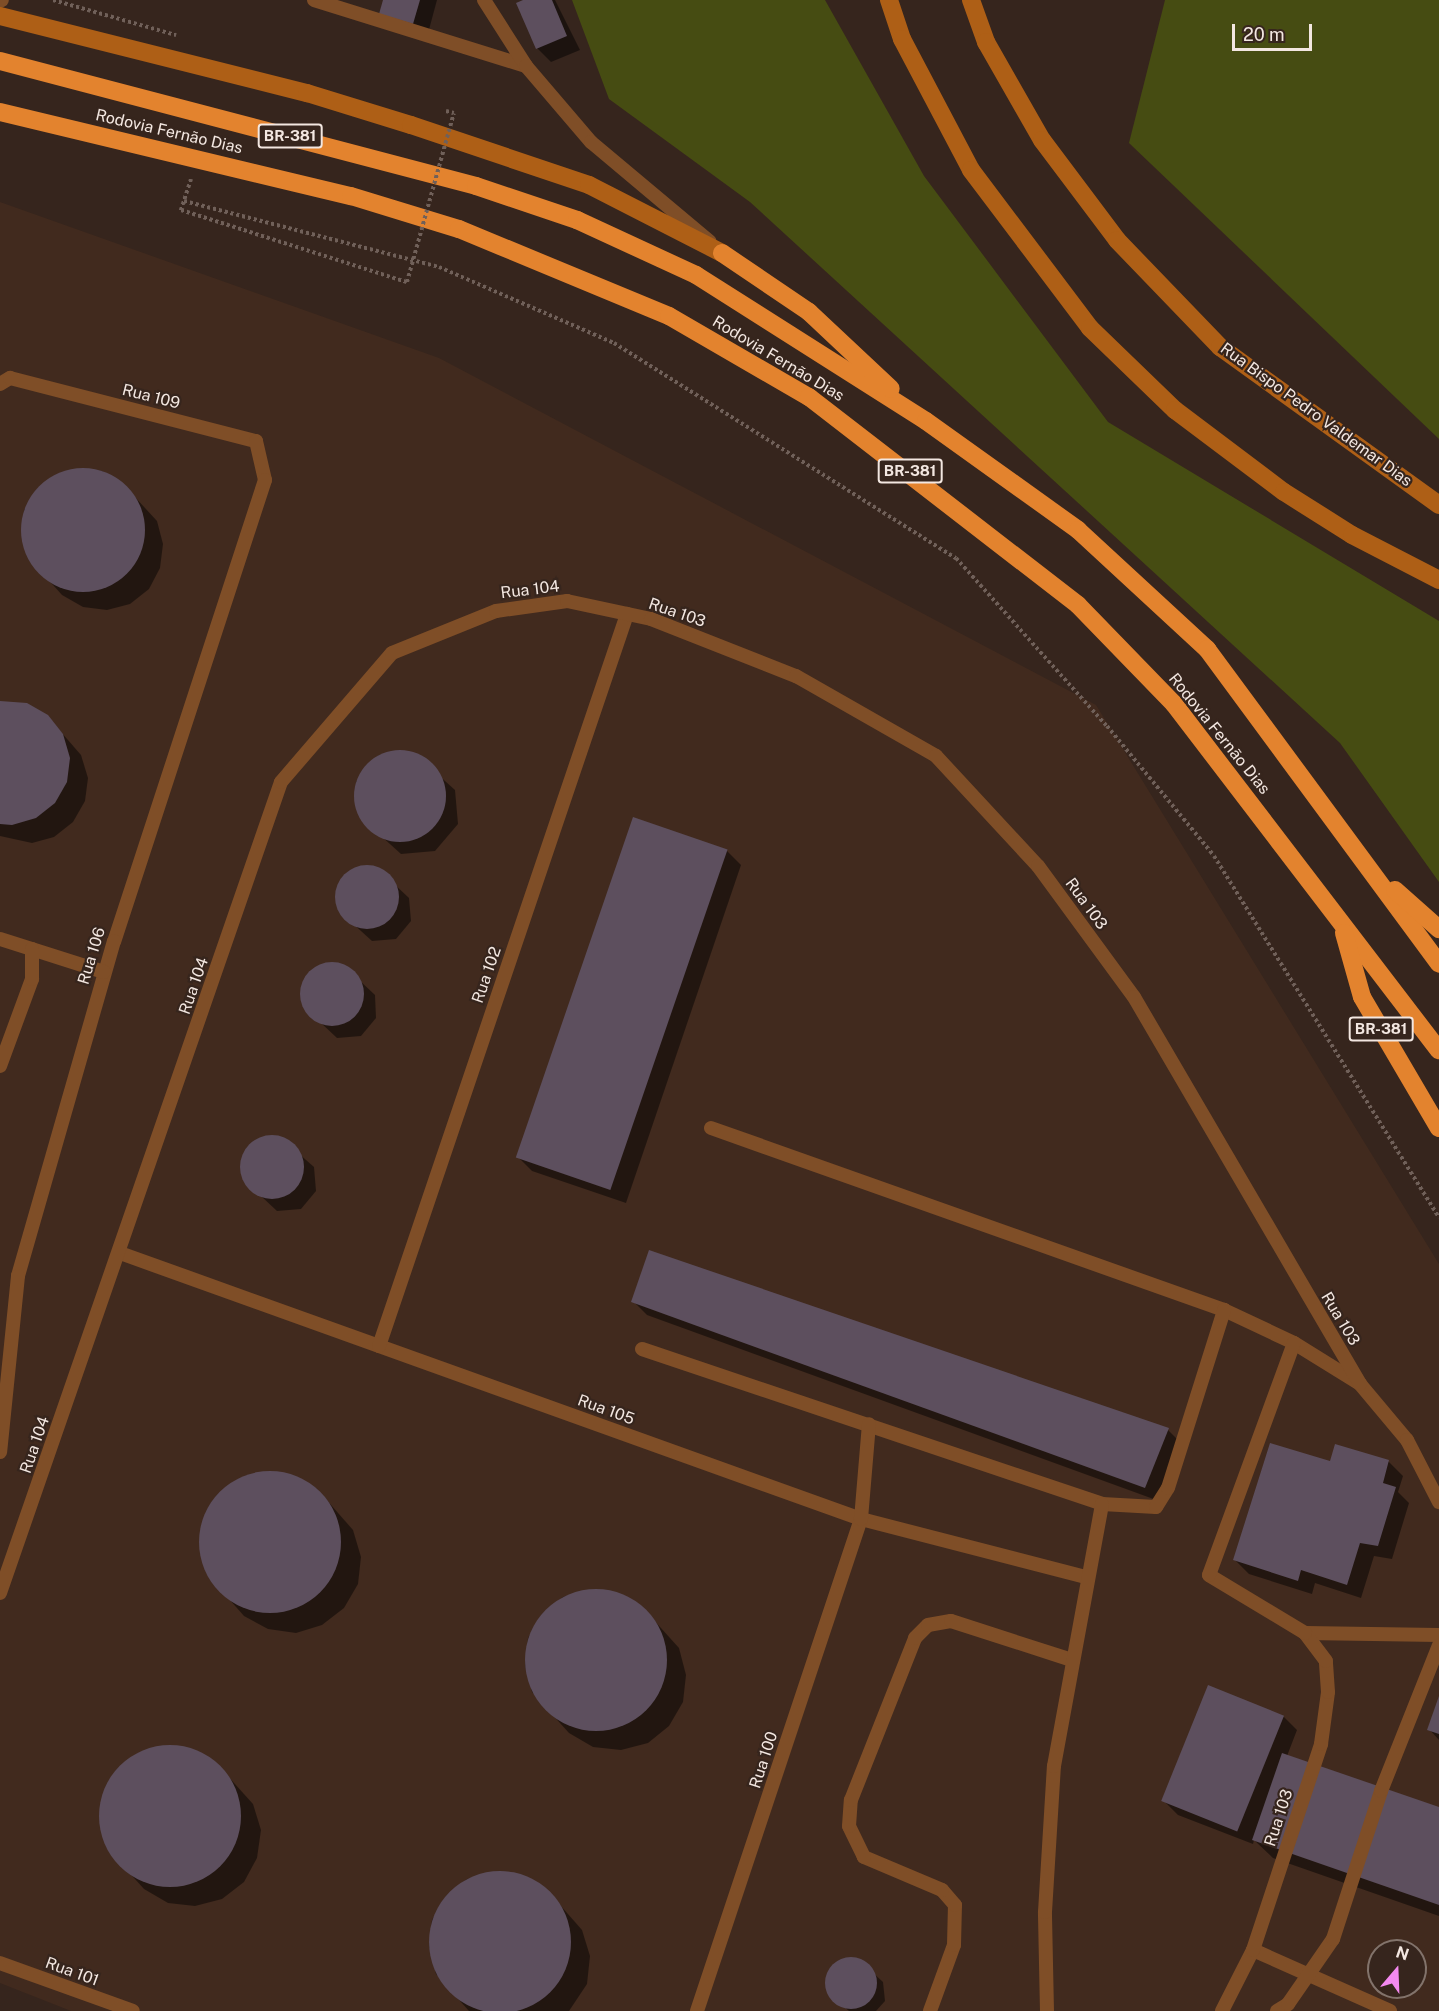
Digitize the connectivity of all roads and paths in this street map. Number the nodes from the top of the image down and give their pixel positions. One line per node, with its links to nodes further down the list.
1 (315, 0): 7 (lane)
2 (484, 0): 7 (lane)
3 (889, 0): 17 (main road)
4 (971, 0): 16 (main road, Rua Bispo Pedro Valdemar Dias)
5 (0, 16): 12 (main road, BR-381)
6 (0, 62): 14 (highway, Rodovia Fernão Dias / BR-381)
7 (526, 66): 12 (lane)
8 (0, 112): 10 (highway, Rodovia Fernão Dias / BR-381)
9 (454, 113): 11 (path, bridge)
10 (198, 158): 11 (path); 20 (highway, Rodovia Fernão Dias / BR-381)
11 (184, 201): 30 (path)
12 (722, 253): 14 (highway, BR-381)
13 (0, 384): 15 (lane, Rua 109)
14 (926, 421): 19 (highway, Rodovia Fernão Dias / BR-381)
15 (265, 480): 25 (lane, Rua 106)
16 (1439, 505)
17 (1439, 580)
18 (627, 614): 31 (lane, Rua 104); 34 (lane, Rua 102); 36 (lane, Rua 103)
19 (1371, 868): 21 (highway, BR-381); 24 (highway, Rodovia Fernão Dias / BR-381)
20 (1342, 923): 26 (highway, Rodovia Fernão Dias / BR-381); 29 (highway, BR-381)
21 (1439, 929)
22 (0, 939): 23 (lane)
23 (33, 949): 25 (lane); 27 (lane)
24 (1439, 964)
25 (104, 972): 38 (lane, Rua 106)
26 (1439, 1050)
27 (0, 1066)
28 (711, 1128): 32 (lane, Rua 103)
29 (1439, 1128)
30 (1439, 1218)
31 (120, 1253): 34 (lane, Rua 105); 43 (lane, Rua 104)
32 (1224, 1310): 33 (lane, Rua 103); 40 (lane)
33 (1294, 1343): 36 (lane, Rua 103); 44 (lane, Rua 103)
34 (379, 1346): 41 (lane, Rua 105)
35 (642, 1349): 37 (lane)
36 (1360, 1384): 39 (lane, Rua 103)
37 (869, 1424): 40 (lane); 41 (lane, Rua 100)
38 (0, 1452)
39 (1439, 1502)
40 (1102, 1504): 42 (lane)
41 (861, 1519): 42 (lane, Rua 105); 52 (lane, Rua 100)
42 (1086, 1577): 47 (lane)
43 (0, 1593)
44 (1305, 1633): 45 (lane); 48 (lane, Rua 103)
45 (1439, 1635)
46 (1439, 1645): 50 (lane)
47 (1072, 1659): 53 (lane); 54 (lane)
48 (1253, 1950): 50 (lane); 55 (lane, Rua 103)
49 (0, 1963): 51 (lane, Rua 101)
50 (1309, 1973): 56 (lane); 57 (lane)
51 (133, 2011)
52 (697, 2011)
53 (930, 2011)
54 (1047, 2011)
55 (1222, 2011)
56 (1277, 2011)
57 (1389, 2011)

